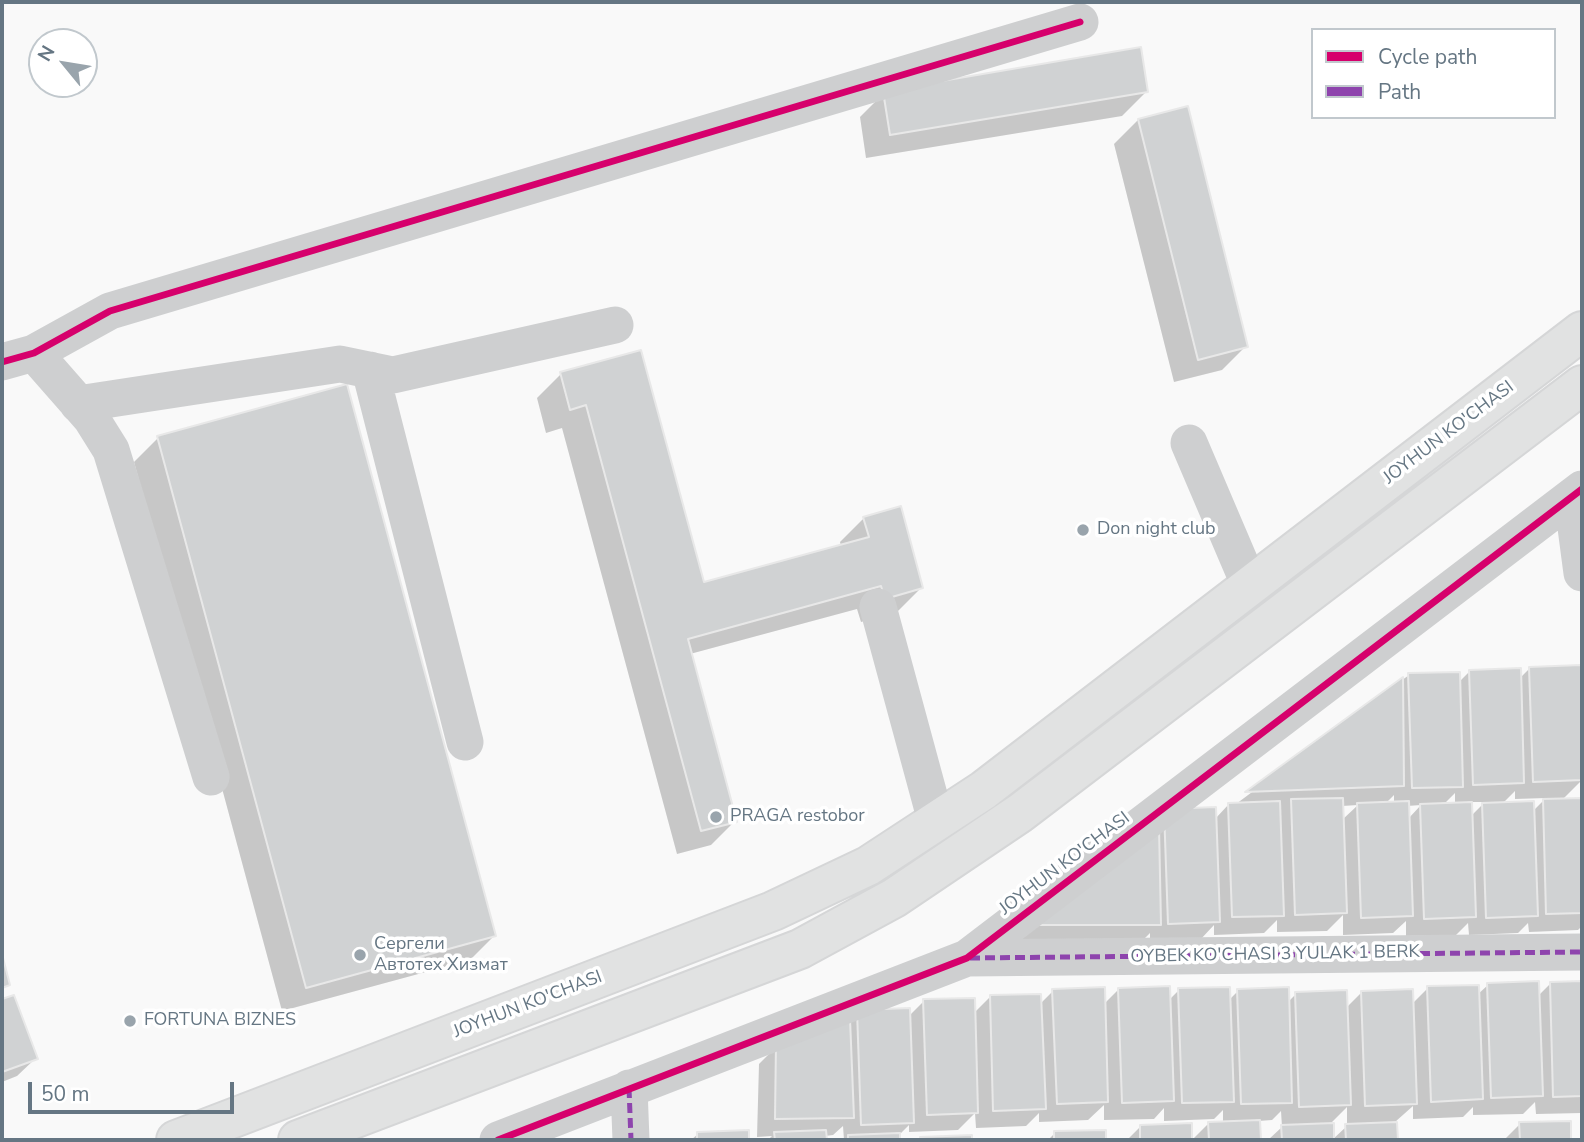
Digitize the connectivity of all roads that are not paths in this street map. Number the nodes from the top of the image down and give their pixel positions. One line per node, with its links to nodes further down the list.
1 (1080, 22): 4 (street)
2 (615, 325): 5 (street)
3 (1582, 331): 11 (main road, JOYHUN KO'CHASI)
4 (18, 358): 7 (street)
5 (370, 370): 7 (street); 13 (street)
6 (1582, 385): 20 (main road)
7 (78, 404): 14 (street)
8 (1189, 443): 11 (street)
9 (1577, 493): 10 (street); 17 (street, JOYHUN KO'CHASI)
10 (1582, 573)
11 (1251, 586): 15 (main road, JOYHUN KO'CHASI)
12 (878, 607): 15 (street)
13 (465, 742)
14 (211, 777)
15 (936, 821): 19 (main road, JOYHUN KO'CHASI)
16 (1582, 952): 17 (street, OYBEK KO'CHASI 3 YULAK 1 BERK)
17 (967, 958): 18 (street, JOYHUN KO'CHASI)
18 (629, 1088): 21 (street, JOYHUN KO'CHASI); 22 (street)
19 (176, 1140)
20 (299, 1140)
21 (498, 1140)
22 (631, 1140)

